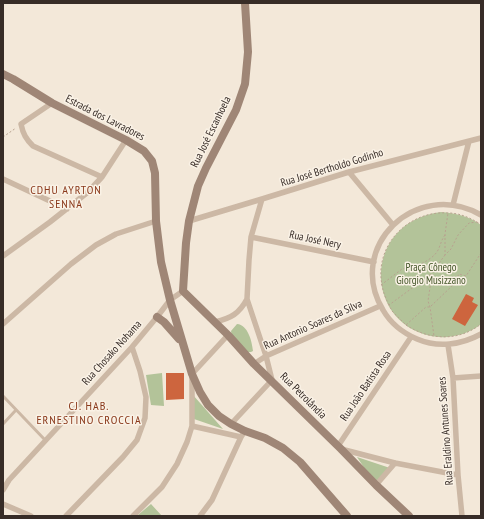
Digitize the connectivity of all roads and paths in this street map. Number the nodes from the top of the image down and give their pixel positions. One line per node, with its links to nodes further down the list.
1 (245, 3): 18 (street, Rua José Escanhoela)
2 (3, 74): 3 (street, Estrada dos Lavradores)
3 (52, 103): 4 (street); 7 (street, Estrada dos Lavradores)
4 (21, 124): 5 (path); 10 (street)
5 (3, 137)
6 (481, 138): 8 (street, Rua José Bertholdo Godinho)
7 (126, 140): 10 (street); 17 (street, Estrada dos Lavradores)
8 (469, 141): 9 (street, Rua José Bertholdo Godinho); 13 (street)
9 (349, 172): 12 (street, Rua José Bertholdo Godinho); 20 (street)
10 (102, 177): 14 (street)
11 (3, 179): 14 (street)
12 (262, 200): 18 (street, Rua José Bertholdo Godinho); 23 (street)
13 (453, 205): 16 (street); 20 (street)
14 (67, 209): 26 (street)
15 (448, 213): 19 (path); 22 (path); 32 (path)
16 (481, 215)
17 (156, 221): 36 (street, Estrada dos Lavradores); 44 (street)
18 (189, 221): 34 (street, Rua José Escanhoela)
19 (477, 222): 21 (path); 25 (path)
20 (393, 225): 27 (street)
21 (481, 225)
22 (445, 234): 25 (path); 28 (path)
23 (251, 237): 27 (street, Rua José Nery); 35 (street)
24 (481, 253): 41 (path)
25 (445, 255): 29 (path)
26 (3, 256)
27 (374, 262): 39 (street)
28 (419, 265): 31 (path); 32 (path)
29 (432, 273): 30 (path); 33 (path)
30 (423, 280): 31 (path); 33 (path)
31 (419, 283): 38 (path)
32 (381, 285): 38 (path)
33 (430, 285): 37 (path)
34 (183, 290): 36 (street, Rua Chosako Nohama); 43 (street, Rua Petrolândia)
35 (247, 299): 43 (street); 54 (street)
36 (170, 300): 42 (street, Rua Chosako Nohama); 51 (street, Estrada dos Lavradores)
37 (428, 301): 40 (path); 41 (path)
38 (389, 305): 45 (path)
39 (380, 306): 50 (street); 54 (street, Rua Antonio Soares da Silva)
40 (426, 307): 41 (path); 45 (path)
41 (430, 307): 49 (path)
42 (157, 317): 51 (street); 53 (street, Rua Chosako Nohama)
43 (215, 322): 48 (street, Rua Petrolândia)
44 (3, 324)
45 (406, 324): 49 (path)
46 (481, 324): 49 (path)
47 (481, 334): 52 (street)
48 (228, 335): 55 (street, Rua Petrolândia); 56 (street)
49 (434, 336)
50 (411, 337): 52 (street); 67 (street, Rua João Batista Rosa)
51 (182, 341): 56 (street, Estrada dos Lavradores)
52 (448, 344): 58 (street, Rua Eraldino Antunes Soares)
53 (132, 347): 66 (street, Rua Chosako Nohama); 74 (street)
54 (266, 356): 55 (street, Rua Antonio Soares da Silva); 59 (street)
55 (254, 364): 59 (street, Rua Petrolândia)
56 (192, 374): 63 (street, Estrada dos Lavradores); 64 (street)
57 (481, 376): 58 (street)
58 (453, 378): 69 (street, Rua Eraldino Antunes Soares)
59 (272, 380): 63 (street); 67 (street, Rua Petrolândia)
60 (3, 396): 61 (lane)
61 (16, 410): 62 (lane); 66 (lane)
62 (3, 424)
63 (231, 424): 65 (street, Estrada dos Lavradores)
64 (192, 426): 65 (street); 75 (street)
65 (243, 434): 76 (street); 77 (street, Estrada dos Lavradores)
66 (46, 441): 71 (street, Rua Chosako Nohama)
67 (340, 447): 68 (street); 70 (street, Rua Petrolândia)
68 (395, 463): 69 (street); 70 (street)
69 (458, 475): 79 (street, Rua Eraldino Antunes Soares)
70 (376, 485): 78 (street, Rua Petrolândia)
71 (3, 490)
72 (3, 504): 73 (street)
73 (31, 516)
74 (66, 516)
75 (133, 516)
76 (200, 516)
77 (347, 516)
78 (409, 516)
79 (462, 516)

